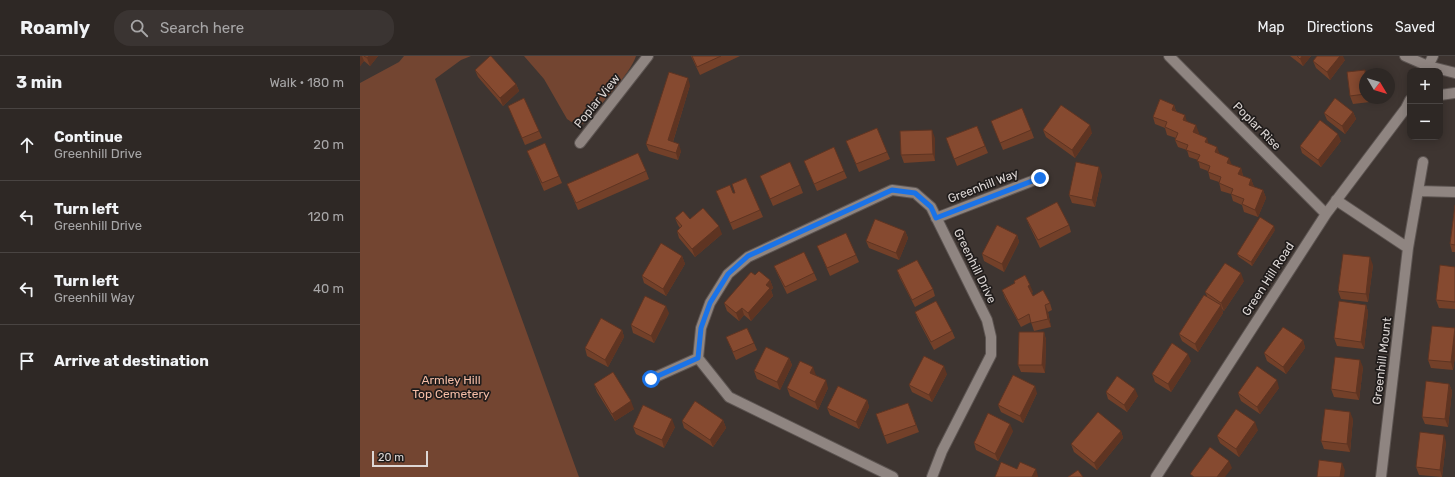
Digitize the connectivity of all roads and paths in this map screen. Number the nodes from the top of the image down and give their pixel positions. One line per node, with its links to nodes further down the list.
1 (648, 56): 12 (street, Poplar View)
2 (1169, 56): 18 (street, Poplar Rise)
3 (1405, 56): 5 (street)
4 (1433, 56): 6 (street)
5 (1425, 68)
6 (1427, 68)
7 (1443, 71): 8 (street)
8 (1455, 73)
9 (1455, 94): 10 (street)
10 (1443, 95)
11 (1407, 107): 17 (street, Green Hill Road)
12 (580, 143)
13 (1423, 162): 15 (street, Greenhill Mount)
14 (1040, 178): 19 (street, Greenhill Way)
15 (1418, 191): 16 (street); 20 (street, Greenhill Mount)
16 (1455, 192)
17 (1336, 200): 18 (street, Green Hill Road); 20 (street)
18 (1326, 214): 25 (street, Green Hill Road)
19 (936, 218): 21 (street, Greenhill Drive); 24 (street, Greenhill Drive)
20 (1408, 248): 26 (street, Greenhill Mount)
21 (698, 358): 22 (street); 23 (street)
22 (651, 379)
23 (892, 477)
24 (932, 477)
25 (1156, 477)
26 (1381, 477)

